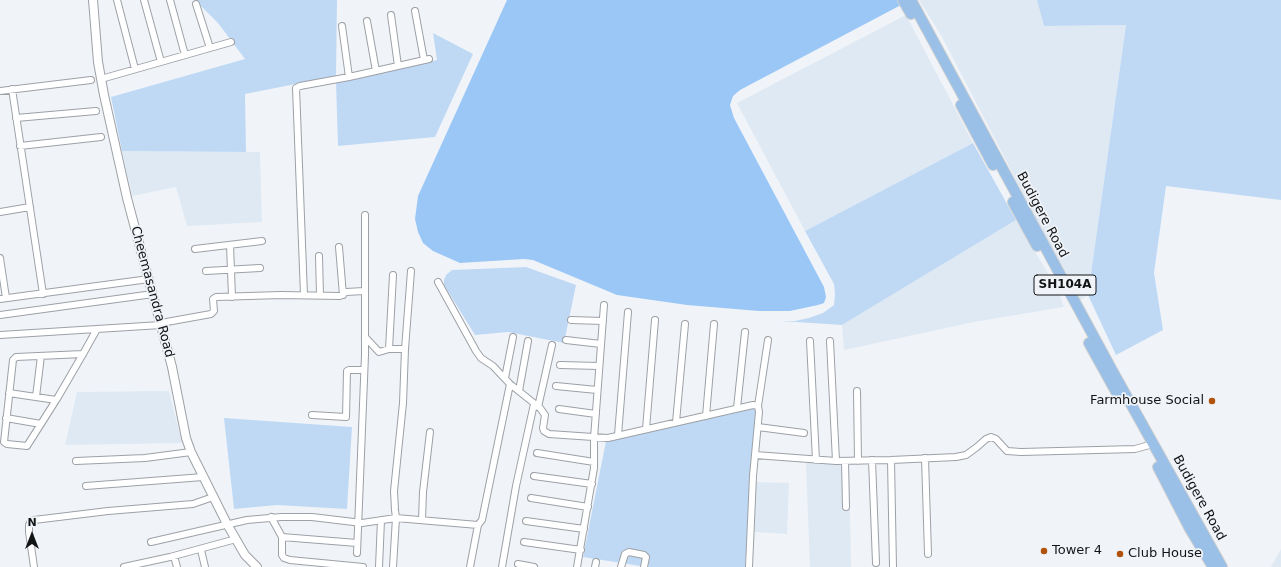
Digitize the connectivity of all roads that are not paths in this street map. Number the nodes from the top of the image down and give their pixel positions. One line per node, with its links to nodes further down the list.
1 (93, 0): 20 (street, Cheemasandra Road)
2 (117, 0): 17 (street)
3 (144, 0): 15 (street)
4 (170, 0): 14 (street)
5 (903, 0): 105 (main road, Budigere Road / SH104A)
6 (911, 0): 105 (main road, Budigere Road / SH104A)
7 (196, 4): 13 (street)
8 (415, 11): 16 (street)
9 (391, 15): 16 (street)
10 (366, 21): 18 (street)
11 (342, 26): 19 (street)
12 (231, 42): 13 (street)
13 (210, 48): 14 (street)
14 (185, 55): 15 (street)
15 (161, 62): 17 (street)
16 (398, 66): 18 (street)
17 (135, 69): 20 (street)
18 (376, 71): 19 (street)
19 (349, 77): 47 (street)
20 (101, 79): 42 (street, Cheemasandra Road)
21 (91, 80): 22 (street)
22 (12, 89): 23 (street); 25 (street)
23 (0, 91)
24 (96, 111): 25 (street)
25 (16, 118): 27 (street)
26 (101, 137): 27 (street)
27 (20, 146): 28 (street)
28 (30, 207): 29 (street); 45 (street)
29 (0, 212)
30 (365, 215): 44 (street)
31 (262, 241): 32 (street)
32 (230, 245): 34 (street); 38 (street)
33 (339, 247): 49 (street)
34 (195, 248)
35 (319, 256): 48 (street)
36 (0, 258): 51 (street)
37 (260, 268): 38 (street)
38 (231, 269): 39 (street); 50 (street)
39 (206, 271)
40 (410, 271): 74 (street)
41 (393, 275): 73 (street)
42 (149, 280): 45 (street); 46 (street, Cheemasandra Road)
43 (438, 282): 80 (street)
44 (364, 291): 49 (street); 64 (street)
45 (43, 294): 51 (street)
46 (153, 294): 54 (street); 58 (street, Cheemasandra Road)
47 (304, 295): 48 (street); 50 (street)
48 (320, 295): 49 (street)
49 (343, 295)
50 (232, 297): 58 (street)
51 (3, 299)
52 (604, 305): 57 (street)
53 (628, 312): 103 (street)
54 (0, 315)
55 (571, 320): 57 (street)
56 (656, 320): 100 (street)
57 (603, 321): 71 (street)
58 (161, 324): 61 (street); 106 (street, Cheemasandra Road)
59 (685, 324): 97 (street)
60 (714, 324): 95 (street)
61 (97, 329): 63 (street); 75 (street)
62 (745, 332): 91 (street)
63 (0, 335)
64 (365, 337): 73 (street); 79 (street)
65 (513, 337): 80 (street)
66 (566, 340): 71 (street)
67 (768, 340): 90 (street)
68 (528, 341): 84 (street)
69 (810, 341): 110 (street)
70 (830, 341): 114 (street)
71 (601, 344): 78 (street)
72 (552, 345): 89 (street)
73 (389, 349): 74 (street)
74 (405, 349): 127 (street)
75 (83, 354): 76 (street); 88 (street)
76 (41, 356): 86 (street); 87 (street)
77 (560, 365): 78 (street)
78 (599, 366): 83 (street)
79 (364, 370): 94 (street); 131 (street)
80 (505, 378): 81 (street)
81 (510, 384): 84 (street); 133 (street)
82 (556, 386): 83 (street)
83 (597, 390): 93 (street)
84 (519, 391): 89 (street)
85 (857, 391): 116 (street)
86 (9, 393): 87 (street); 96 (street)
87 (36, 397): 88 (street)
88 (56, 400): 98 (street)
89 (536, 405): 104 (street); 157 (street)
90 (758, 406): 91 (street); 99 (street)
91 (737, 408): 95 (street)
92 (559, 409): 93 (street)
93 (596, 414): 104 (street)
94 (312, 415)
95 (706, 416): 97 (street)
96 (6, 418): 98 (street); 98 (street)
97 (676, 422): 100 (street)
98 (41, 424)
99 (758, 427): 102 (street); 108 (street)
100 (646, 429): 103 (street)
101 (430, 432): 129 (street)
102 (804, 433)
103 (618, 436): 104 (street)
104 (594, 438): 117 (street)
105 (1150, 445): 109 (street); 164 (main road, Budigere Road / SH104A); 165 (main road, Budigere Road / SH104A)
106 (191, 452): 113 (street); 119 (street, Cheemasandra Road)
107 (537, 453): 117 (street)
108 (755, 455): 110 (street); 162 (street)
109 (925, 458): 112 (street); 143 (street)
110 (816, 460): 114 (street)
111 (872, 460): 112 (street); 116 (street); 145 (street)
112 (891, 460): 163 (street)
113 (76, 461)
114 (836, 461): 115 (street)
115 (845, 461): 116 (street); 125 (street)
116 (858, 461)
117 (594, 462): 120 (street)
118 (534, 476): 120 (street)
119 (203, 477): 121 (street); 122 (street, Cheemasandra Road)
120 (592, 484): 124 (street)
121 (86, 486)
122 (213, 497): 132 (street, Cheemasandra Road); 148 (street)
123 (531, 498): 124 (street)
124 (588, 506): 134 (street)
125 (846, 508)
126 (271, 518): 131 (street); 132 (street); 135 (street)
127 (396, 518): 128 (street); 129 (street); 155 (street)
128 (381, 520): 131 (street); 154 (street)
129 (422, 520): 133 (street)
130 (526, 521): 134 (street)
131 (359, 522): 139 (street)
132 (226, 524): 136 (street, Cheemasandra Road); 137 (street)
133 (478, 525): 156 (street)
134 (584, 529): 141 (street)
135 (282, 537): 139 (street); 153 (street)
136 (236, 539): 140 (street); 152 (street, Cheemasandra Road)
137 (151, 542)
138 (524, 542): 141 (street)
139 (357, 543): 142 (street)
140 (201, 550): 144 (street); 151 (street)
141 (580, 550): 159 (street)
142 (357, 553)
143 (928, 554)
144 (174, 556): 146 (street); 150 (street)
145 (876, 563)
146 (149, 564): 149 (street)
147 (518, 564): 158 (street)
148 (34, 567)
149 (124, 567)
150 (177, 567)
151 (205, 567)
152 (257, 567)
153 (363, 567)
154 (379, 567)
155 (392, 567)
156 (470, 567)
157 (502, 567)
158 (534, 567)
159 (578, 567)
160 (621, 567): 161 (street)
161 (644, 567)
162 (749, 567)
163 (893, 567)
164 (1213, 567)
165 (1222, 567)

